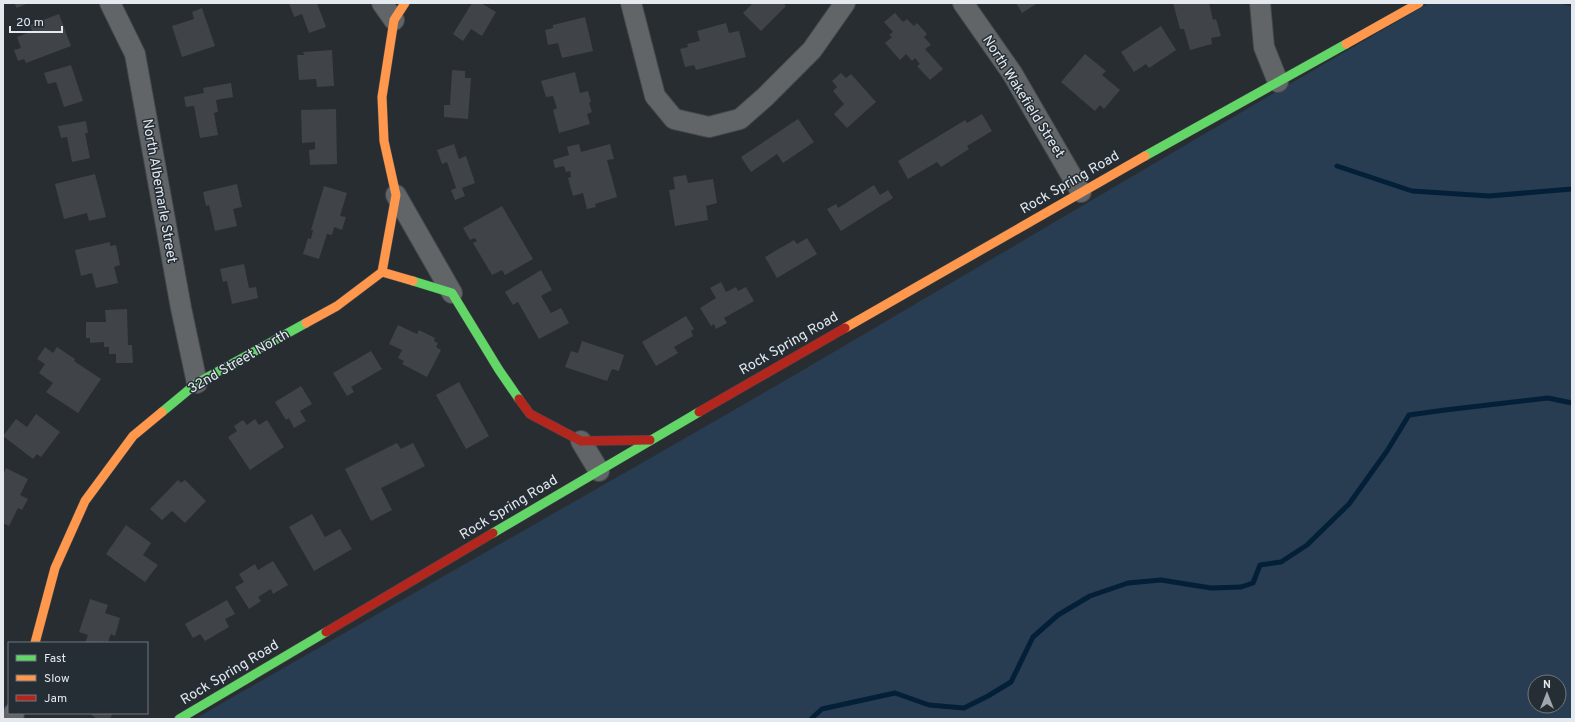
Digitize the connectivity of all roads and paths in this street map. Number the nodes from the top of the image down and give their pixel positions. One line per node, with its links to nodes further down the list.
1 (110, 3): 15 (street, North Albemarle Street)
2 (382, 3): 9 (street)
3 (405, 3): 9 (street)
4 (631, 3): 5 (street)
5 (845, 3)
6 (963, 3): 11 (street, North Wakefield Street)
7 (1260, 3): 10 (street)
8 (1419, 3): 10 (street, Rock Spring Road)
9 (394, 20): 12 (street)
10 (1278, 82): 11 (street, Rock Spring Road)
11 (1081, 192): 16 (street, Rock Spring Road)
12 (396, 195): 13 (street); 14 (street)
13 (382, 272): 14 (street); 15 (street, 32nd Street North)
14 (452, 293): 17 (street)
15 (197, 383): 19 (street, 32nd Street North)
16 (652, 440): 17 (street); 18 (street, Rock Spring Road)
17 (581, 441): 18 (street)
18 (599, 471): 20 (street, Rock Spring Road)
19 (35, 642)
20 (179, 719)

